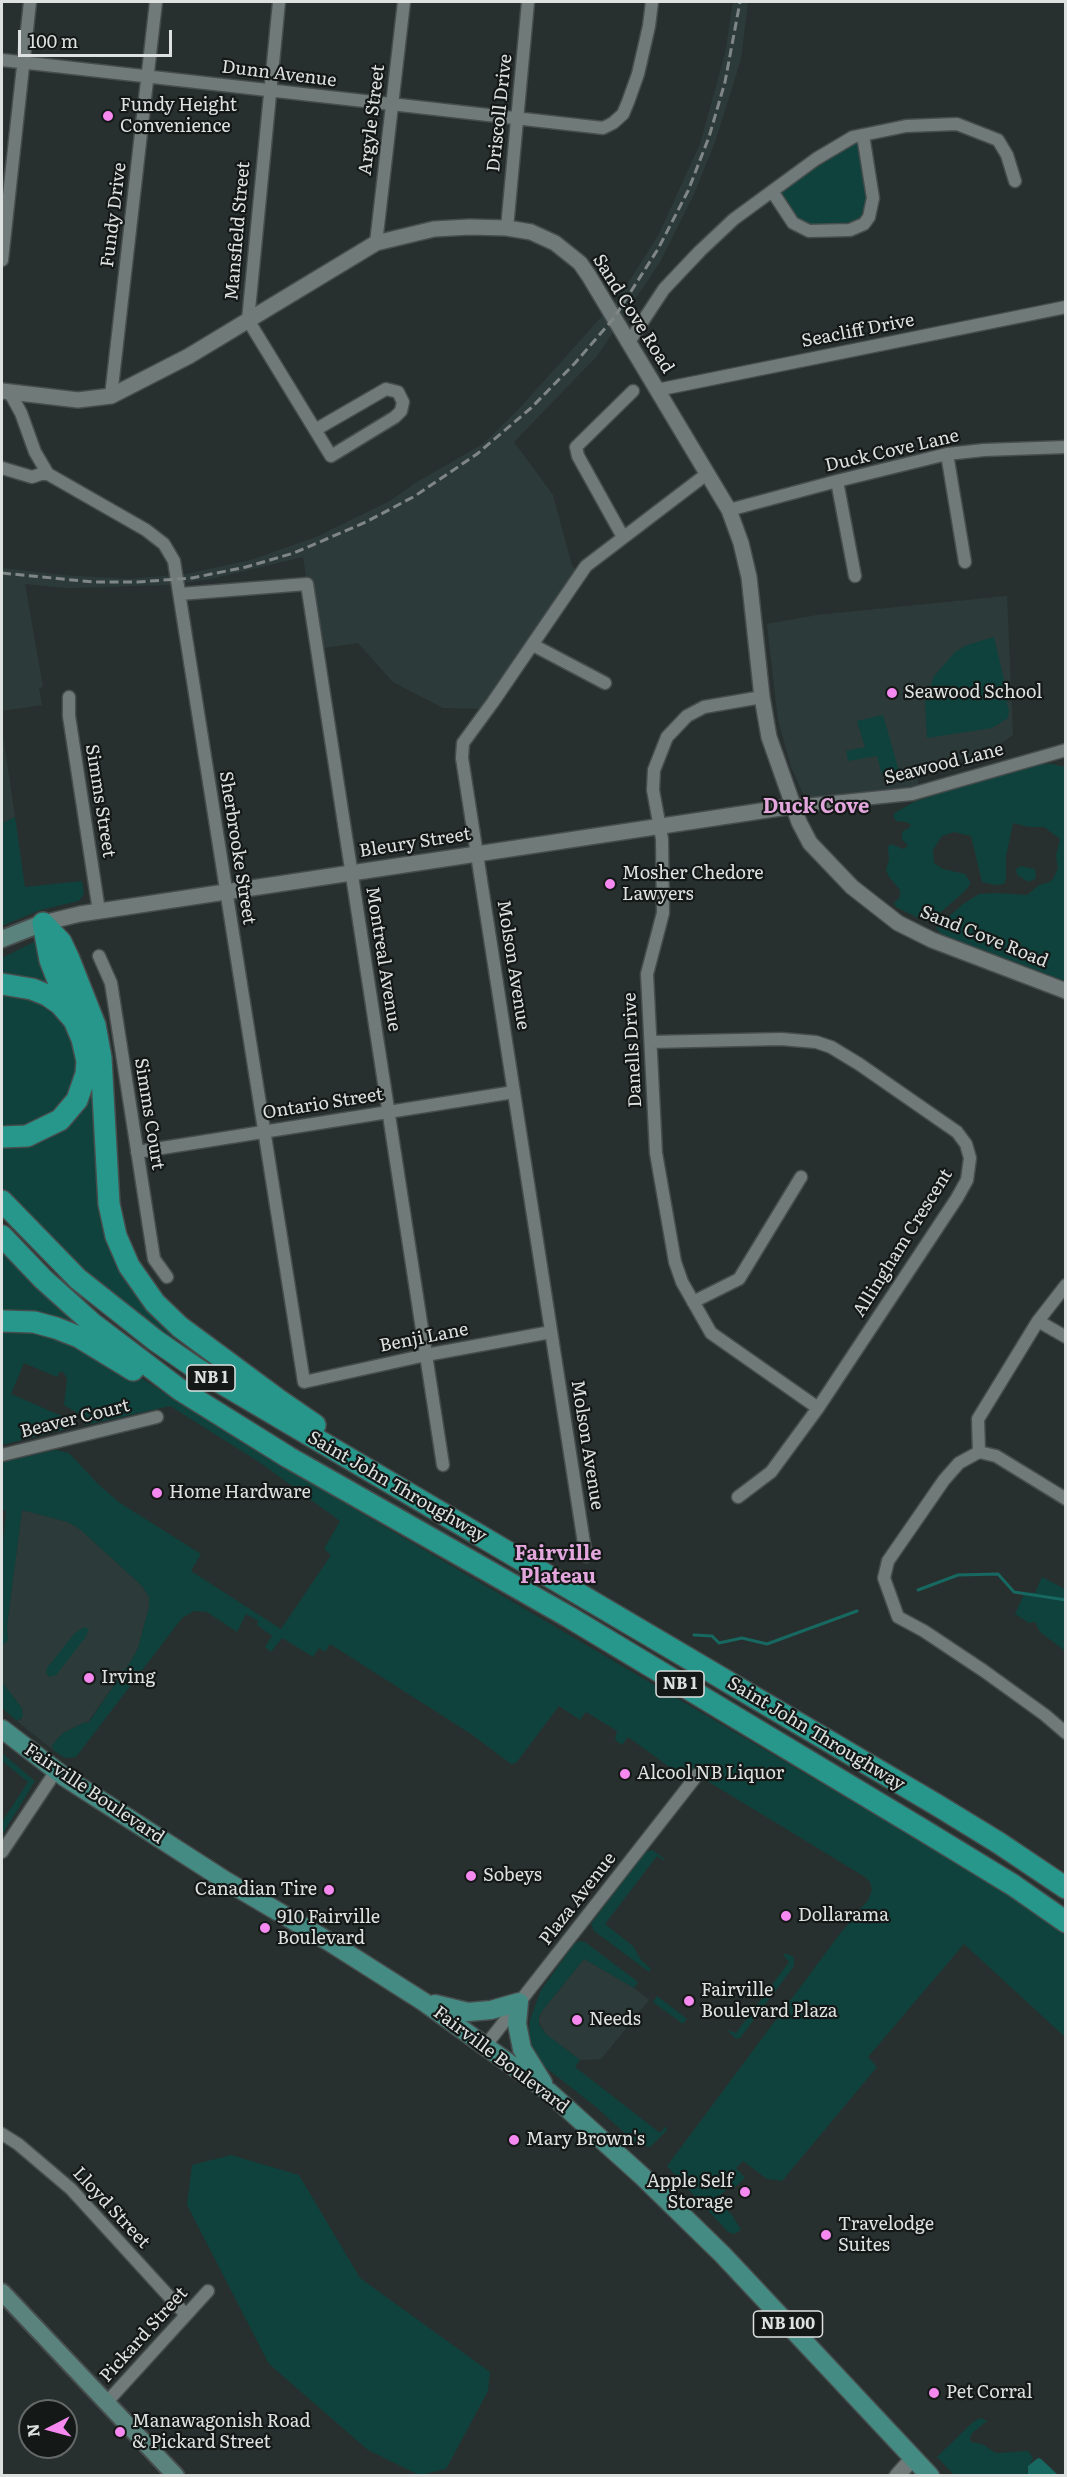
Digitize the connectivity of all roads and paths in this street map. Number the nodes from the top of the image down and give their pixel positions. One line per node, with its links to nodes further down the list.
1 (30, 2): 8 (street)
2 (156, 2): 9 (street, Fundy Drive)
3 (279, 2): 10 (street, Mansfield Street)
4 (404, 2): 11 (street, Argyle Street)
5 (528, 2): 12 (street, Driscoll Drive)
6 (652, 2): 12 (street, Dunn Avenue)
7 (2, 60): 8 (street, Dunn Avenue)
8 (23, 62): 9 (street, Dunn Avenue); 18 (street)
9 (148, 77): 10 (street, Dunn Avenue); 25 (street, Fundy Drive)
10 (269, 91): 11 (street, Dunn Avenue); 20 (street, Mansfield Street)
11 (392, 105): 12 (street, Dunn Avenue); 17 (street, Argyle Street)
12 (517, 119): 16 (street, Driscoll Drive)
13 (863, 135): 14 (street); 15 (street); 15 (street)
14 (1015, 181)
15 (772, 191): 21 (street)
16 (507, 228): 17 (street, Sand Cove Road); 21 (street, Sand Cove Road)
17 (376, 243): 20 (street, Sand Cove Road)
18 (2, 260)
19 (1065, 307): 22 (street, Seacliff Drive)
20 (248, 320): 25 (street, Sand Cove Road); 26 (street)
21 (629, 342): 22 (street, Sand Cove Road)
22 (657, 390): 31 (street, Sand Cove Road)
23 (633, 391): 34 (street)
24 (6, 392): 25 (street, Sand Cove Road); 30 (street)
25 (111, 396)
26 (315, 430): 26 (street)
27 (1065, 447): 28 (street, Duck Cove Lane)
28 (947, 454): 32 (street, Duck Cove Lane); 35 (street)
29 (2, 468): 30 (street)
30 (48, 474): 37 (street, Sherbrooke Street)
31 (708, 474): 33 (street, Sand Cove Road); 34 (street, Molson Avenue)
32 (837, 481): 33 (street, Duck Cove Lane); 36 (street)
33 (729, 510): 41 (street, Sand Cove Road)
34 (623, 537): 38 (street, Molson Avenue)
35 (965, 562)
36 (855, 576)
37 (180, 594): 46 (street, Montreal Avenue); 47 (street, Sherbrooke Street)
38 (533, 645): 39 (street); 45 (street, Molson Avenue)
39 (605, 683)
40 (69, 697): 48 (street, Simms Street)
41 (762, 697): 43 (street, Sand Cove Road); 44 (street, Danells Drive)
42 (1065, 750): 43 (street, Seawood Lane)
43 (794, 806): 44 (street, Bleury Street); 53 (street, Sand Cove Road)
44 (658, 826): 45 (street, Bleury Street); 55 (street, Danells Drive)
45 (477, 854): 46 (street, Bleury Street); 56 (street, Molson Avenue)
46 (352, 873): 47 (street, Bleury Street); 57 (street, Montreal Avenue)
47 (225, 892): 48 (street, Bleury Street); 58 (street, Sherbrooke Street)
48 (99, 911): 49 (street, Bleury Street)
49 (43, 923): 50 (main road); 54 (highway); 81 (highway)
50 (2, 939)
51 (99, 956): 60 (street, Simms Court)
52 (2, 984): 54 (highway)
53 (1065, 991)
54 (74, 1020): 59 (highway)
55 (651, 1042): 66 (street, Danells Drive); 73 (street, Allingham Crescent)
56 (514, 1092): 57 (street, Ontario Street); 69 (street, Molson Avenue)
57 (389, 1112): 58 (street, Ontario Street); 71 (street, Montreal Avenue)
58 (264, 1131): 60 (street, Ontario Street); 72 (street, Sherbrooke Street)
59 (2, 1137)
60 (137, 1152): 64 (street, Simms Court)
61 (801, 1177): 66 (street)
62 (2, 1201): 81 (highway, Saint John Throughway / NB 1)
63 (2, 1236): 77 (highway, Saint John Throughway / NB 1)
64 (166, 1277)
65 (1065, 1286): 68 (street)
66 (693, 1302): 73 (street, Danells Drive)
67 (2, 1321): 77 (highway)
68 (1038, 1321): 70 (street); 75 (street)
69 (551, 1332): 71 (street, Benji Lane); 82 (street, Molson Avenue)
70 (1065, 1337)
71 (426, 1355): 72 (street, Benji Lane); 78 (street, Montreal Avenue)
72 (304, 1382)
73 (818, 1408): 79 (street)
74 (157, 1417): 76 (street, Beaver Court)
75 (979, 1452): 80 (street); 84 (street)
76 (2, 1455)
77 (288, 1457): 89 (highway, Saint John Throughway / NB 1)
78 (443, 1465)
79 (738, 1497)
80 (1065, 1499)
81 (449, 1516): 88 (highway, Saint John Throughway / NB 1)
82 (586, 1556)
83 (2, 1729): 85 (main road, Fairville Boulevard / NB 100)
84 (1065, 1733)
85 (56, 1771): 87 (street); 90 (main road, Fairville Boulevard / NB 100)
86 (698, 1774): 91 (street, Plaza Avenue)
87 (2, 1852)
88 (1065, 1888)
89 (1065, 1922)
90 (424, 2002): 91 (main road); 92 (main road, Fairville Boulevard / NB 100)
91 (519, 2002): 92 (street, Plaza Avenue); 93 (main road)
92 (486, 2045): 93 (main road, Fairville Boulevard / NB 100)
93 (549, 2092): 99 (main road, Fairville Boulevard / NB 100)
94 (2, 2134): 97 (street, Lloyd Street)
95 (208, 2290): 97 (street, Pickard Street)
96 (2, 2292): 98 (main road)
97 (186, 2315): 98 (street, Pickard Street)
98 (106, 2403): 100 (main road)
99 (913, 2458): 101 (street); 102 (main road, Fairville Boulevard / NB 100)
100 (176, 2475)
101 (897, 2475)
102 (930, 2475)

